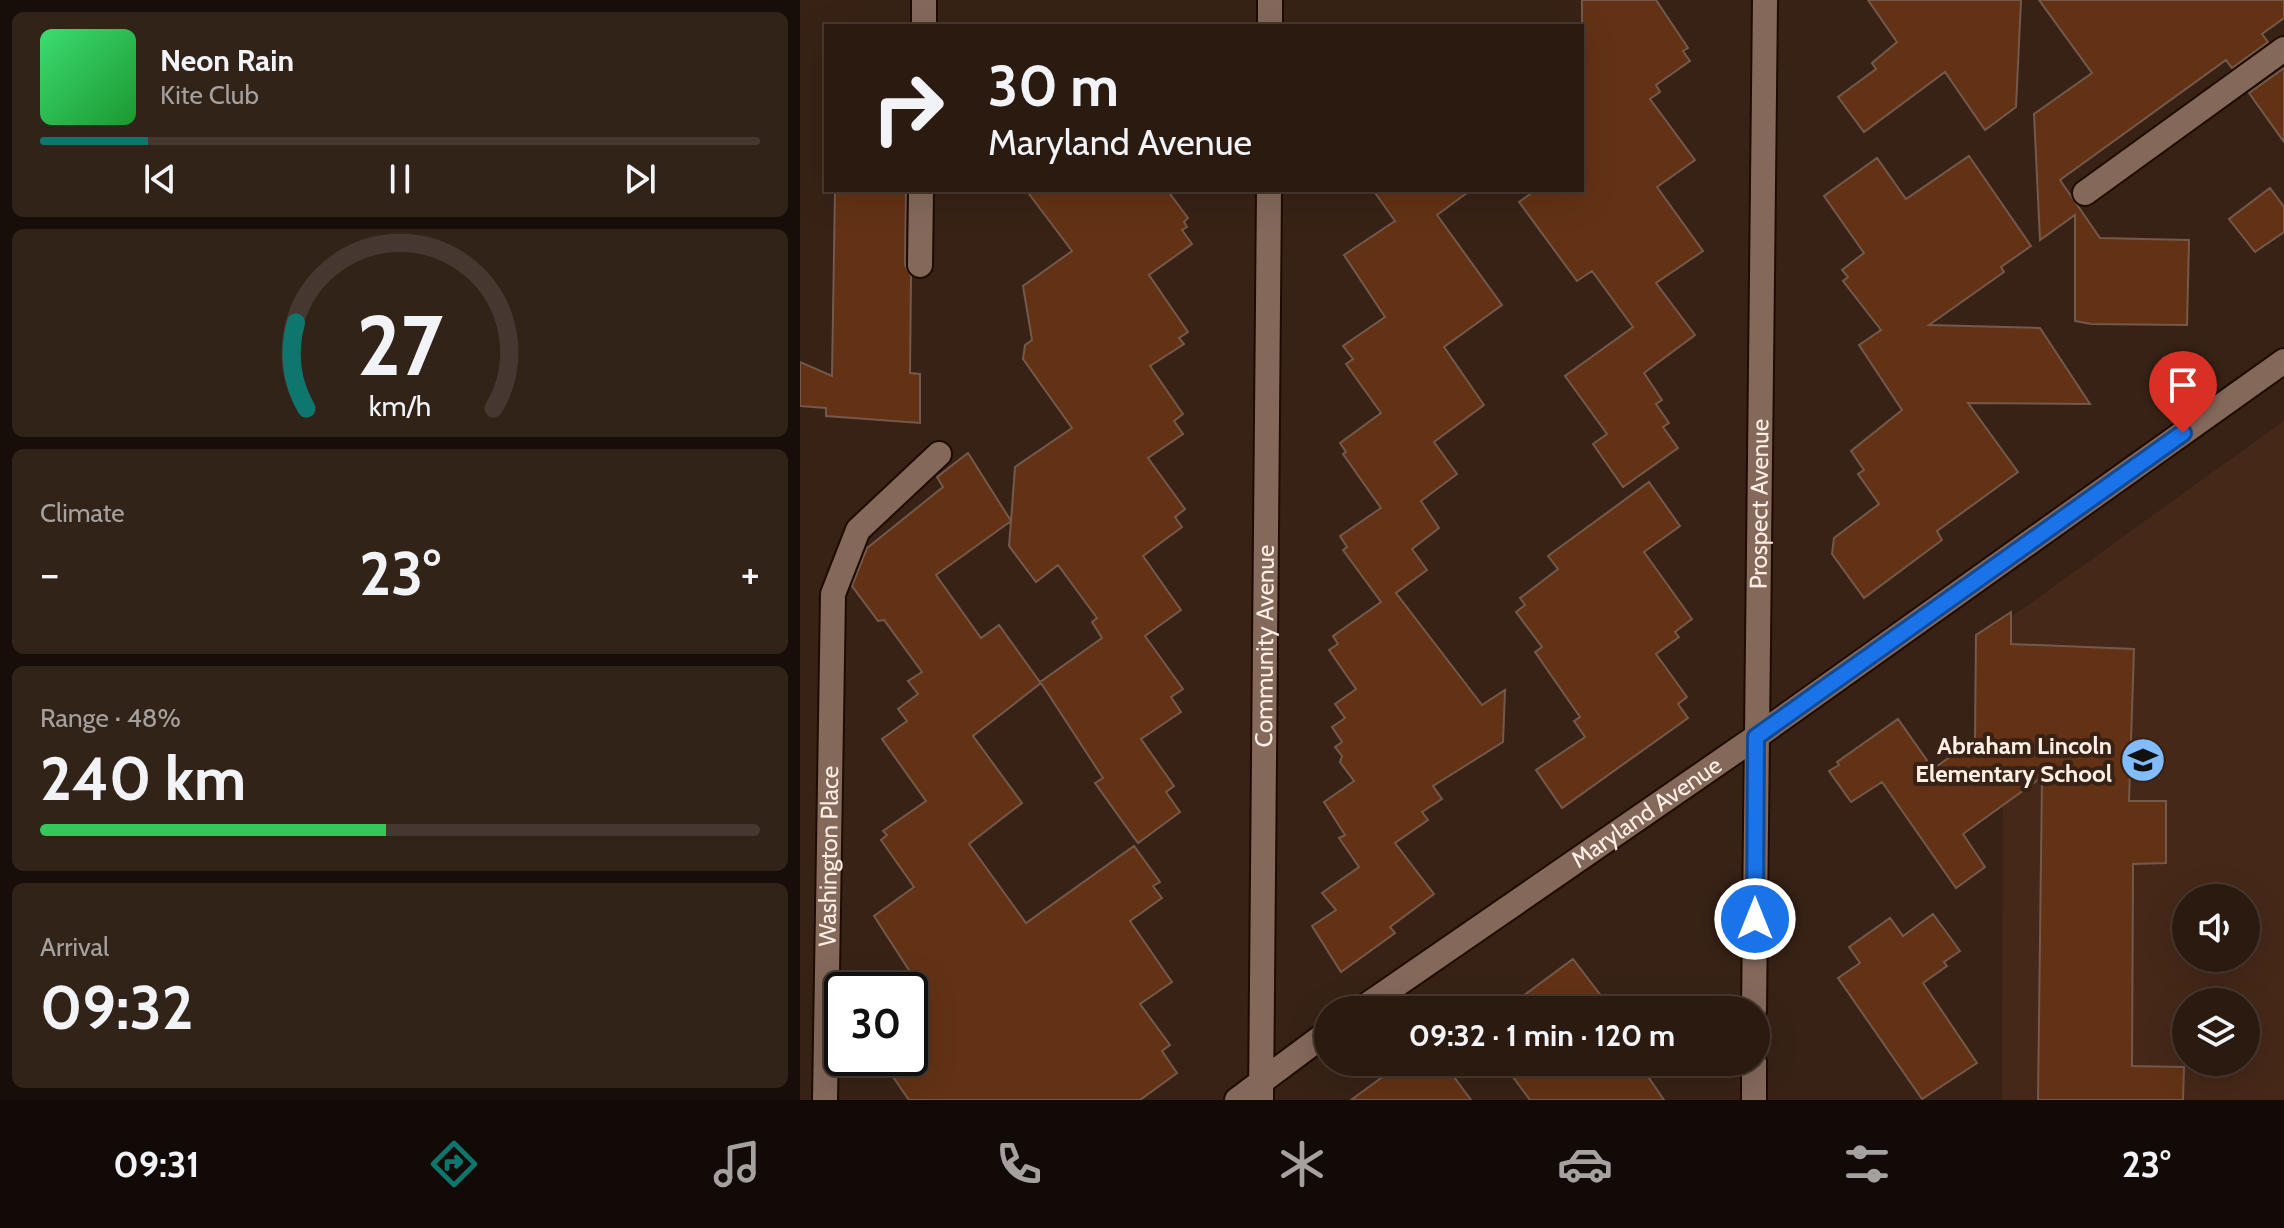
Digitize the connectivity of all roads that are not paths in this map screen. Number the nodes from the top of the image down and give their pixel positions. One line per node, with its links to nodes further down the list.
1 (924, 0): 4 (street)
2 (1270, 0): 5 (street)
3 (1765, 0): 13 (street, Prospect Avenue)
4 (924, 24)
5 (1270, 24)
6 (2284, 49): 9 (street)
7 (921, 192): 10 (street)
8 (1269, 192): 18 (street, Community Avenue)
9 (2085, 193)
10 (920, 265)
11 (2284, 361): 13 (street, Maryland Avenue)
12 (939, 454): 19 (street, Washington Place)
13 (1756, 737): 14 (street, Maryland Avenue); 15 (street, Prospect Avenue)
14 (1380, 996)
15 (1754, 996)
16 (1314, 1044): 18 (street)
17 (1754, 1076): 21 (street)
18 (1261, 1090): 20 (street)
19 (825, 1100)
20 (1237, 1100)
21 (1754, 1100)

